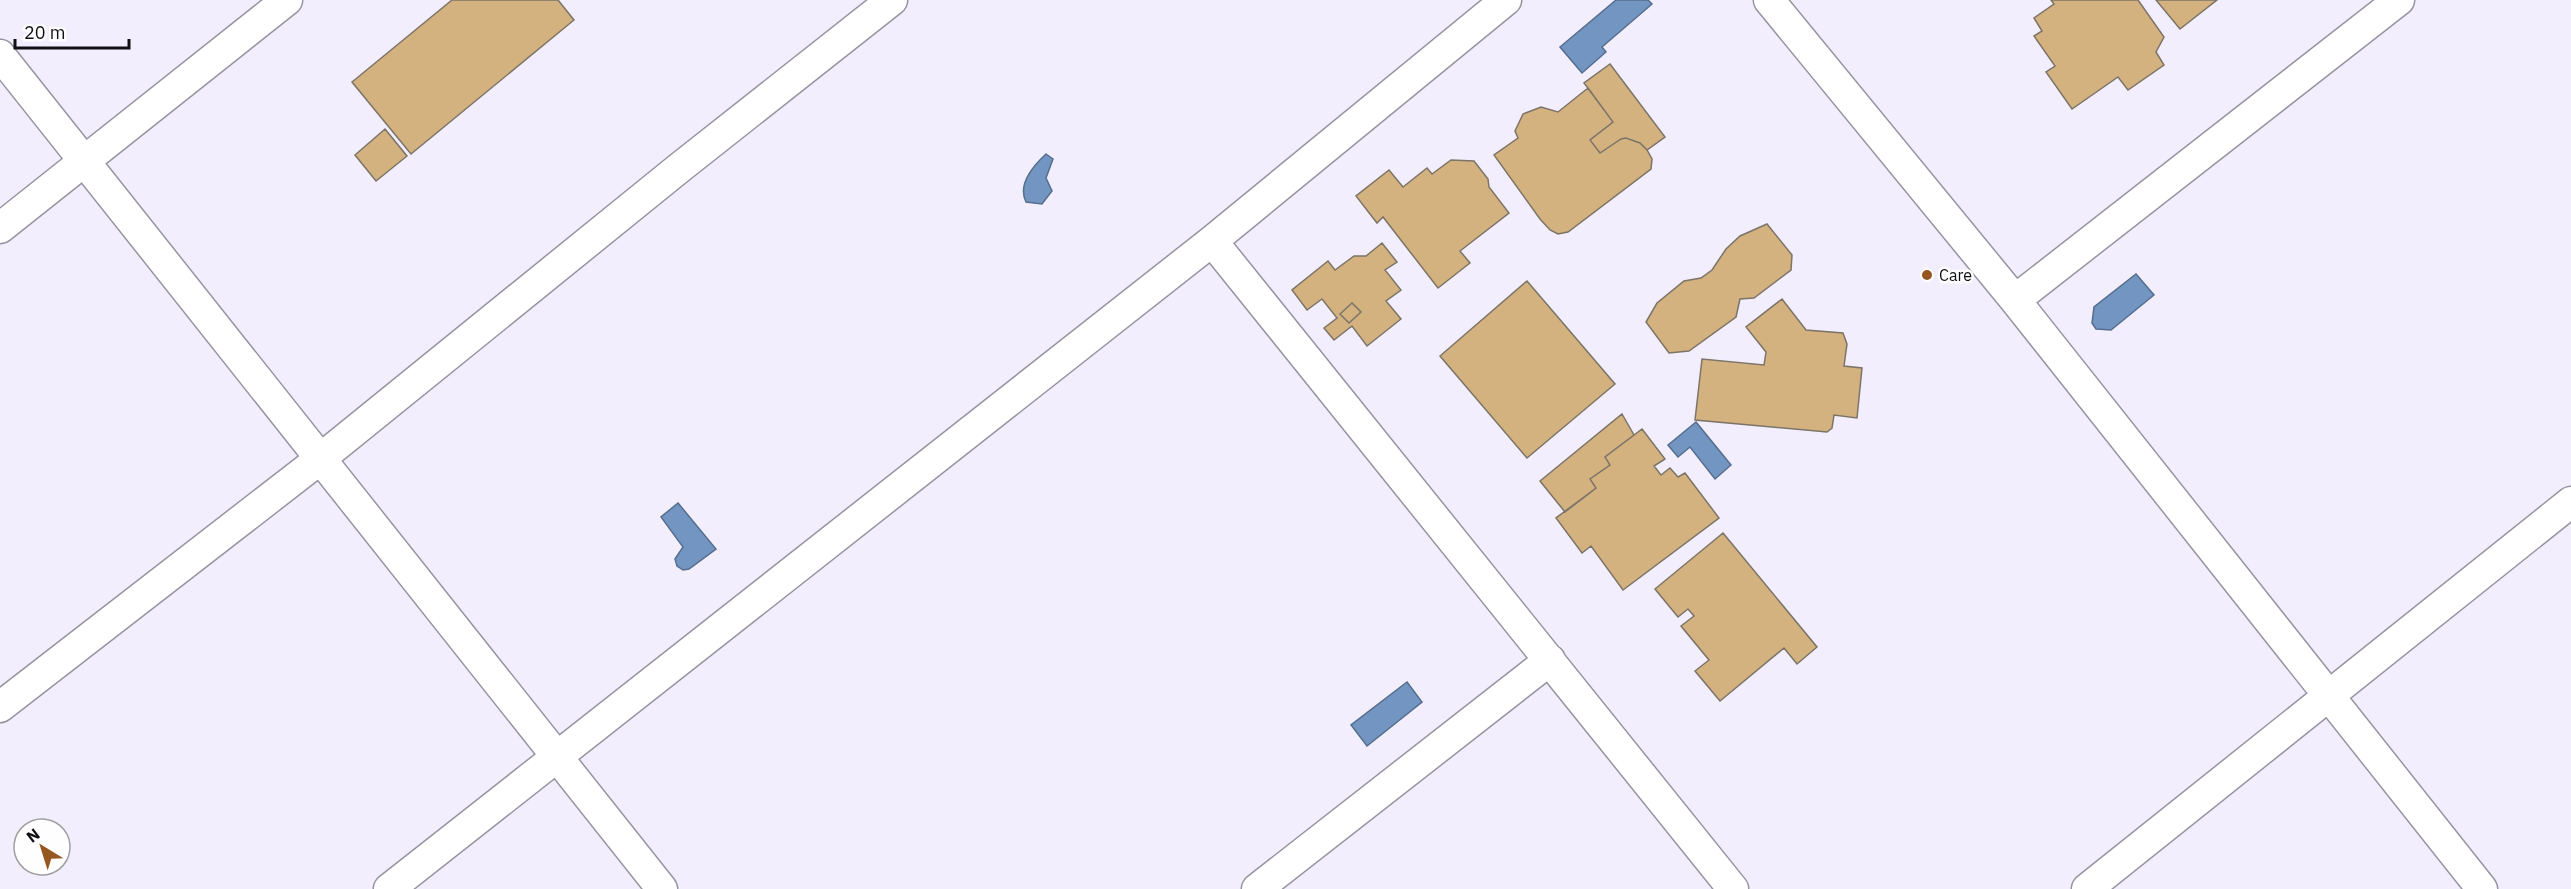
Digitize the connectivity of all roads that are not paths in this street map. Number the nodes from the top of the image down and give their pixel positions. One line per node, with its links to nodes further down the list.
1 (287, 0): 7 (street)
2 (892, 0): 11 (street)
3 (1506, 0): 9 (street)
4 (1769, 0): 10 (street)
5 (2399, 0): 10 (street)
6 (0, 55): 7 (street)
7 (85, 162): 8 (street); 11 (street)
8 (0, 228)
9 (1212, 241): 13 (street); 16 (street)
10 (2014, 300): 14 (street)
11 (320, 459): 15 (street); 16 (street)
12 (2571, 502): 14 (street)
13 (1550, 660): 19 (street); 20 (street)
14 (2328, 694): 21 (street); 22 (street)
15 (0, 707)
16 (557, 754): 17 (street); 18 (street)
17 (388, 889)
18 (662, 889)
19 (1257, 889)
20 (1733, 889)
21 (2087, 889)
22 (2482, 889)

